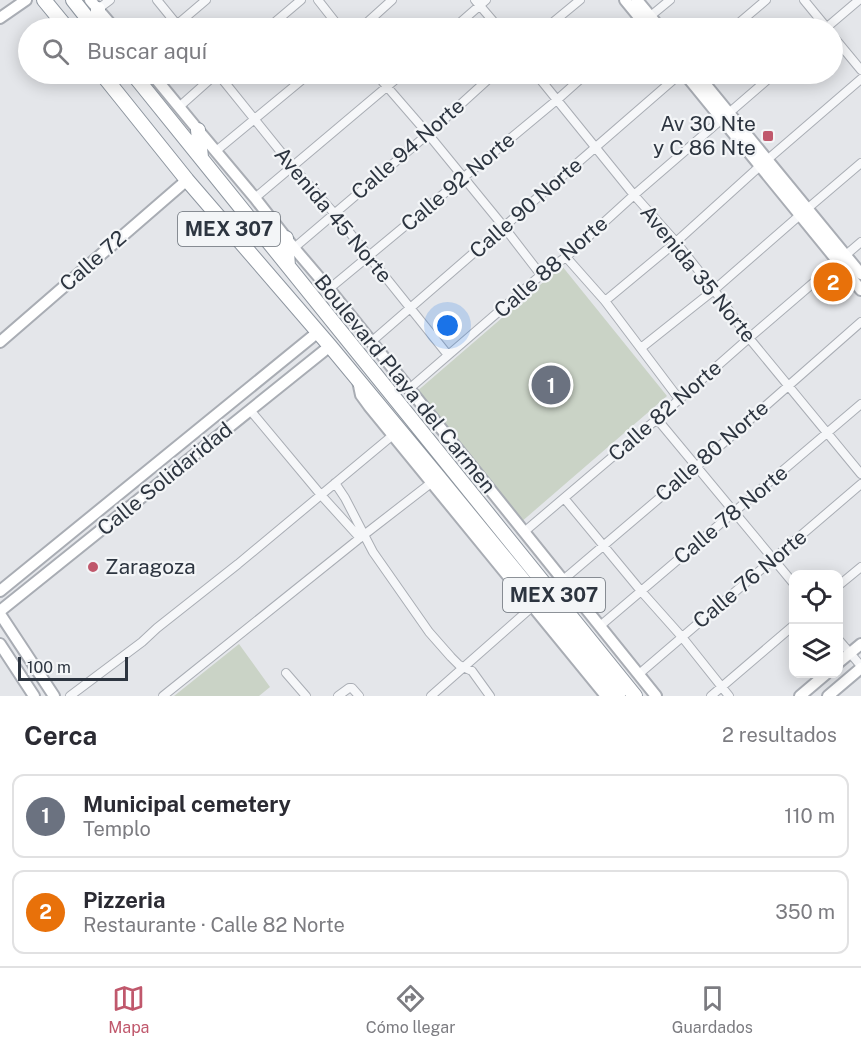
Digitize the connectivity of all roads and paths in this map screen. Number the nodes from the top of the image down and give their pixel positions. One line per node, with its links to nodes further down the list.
1 (26, 0): 19 (main road)
2 (44, 0): 20 (highway)
3 (73, 0): 21 (highway)
4 (110, 0): 18 (street)
5 (157, 0): 23 (street)
6 (206, 0): 24 (street)
7 (301, 0): 25 (street)
8 (318, 0): 26 (street)
9 (392, 0): 27 (street)
10 (580, 0): 30 (street)
11 (625, 0): 31 (main road)
12 (637, 0): 32 (main road)
13 (670, 0): 33 (street)
14 (766, 0): 34 (street)
15 (804, 0): 35 (street)
16 (859, 0): 36 (street)
17 (480, 2): 28 (street); 29 (street)
18 (94, 5): 22 (main road)
19 (0, 18)
20 (59, 18)
21 (88, 18)
22 (105, 18)
23 (170, 18)
24 (187, 18)
25 (280, 18)
26 (332, 18)
27 (372, 18)
28 (464, 18)
29 (492, 18)
30 (558, 18)
31 (640, 18)
32 (643, 18)
33 (651, 18)
34 (745, 18)
35 (819, 18)
36 (838, 18)
37 (843, 48): 38 (street)
38 (861, 70)
39 (861, 79): 65 (street)
40 (110, 84): 69 (highway, MEX 307)
41 (141, 84): 64 (highway, MEX 307)
42 (160, 84): 57 (main road, Boulevard Playa del Carmen)
43 (205, 84): 57 (street)
44 (225, 84): 59 (street, Avenida 45 Norte)
45 (297, 84): 59 (street)
46 (384, 84): 55 (street)
47 (390, 84): 55 (street)
48 (483, 84): 61 (street, Calle 94 Norte)
49 (545, 84): 56 (street, Avenida 35 Norte)
50 (575, 84): 56 (street, Calle 92 Norte)
51 (671, 84): 62 (street, Calle 90 Norte)
52 (693, 84): 58 (main road)
53 (704, 84): 58 (main road)
54 (762, 84): 58 (street, Calle 88 Norte)
55 (387, 87): 61 (street); 67 (street)
56 (558, 99): 62 (street, Avenida 35 Norte); 68 (street, Calle 92 Norte)
57 (179, 107): 60 (main road, Boulevard Playa del Carmen)
58 (725, 116): 65 (main road); 70 (street, Calle 88 Norte)
59 (254, 119): 63 (street); 67 (street, Avenida 45 Norte)
60 (198, 130): 63 (main road, Boulevard Playa del Carmen); 64 (highway)
61 (428, 134): 68 (street); 73 (street, Calle 94 Norte)
62 (595, 148): 70 (street, Avenida 35 Norte); 74 (street, Calle 90 Norte)
63 (216, 151): 71 (main road, Boulevard Playa del Carmen)
64 (201, 157): 81 (highway, MEX 307)
65 (763, 163): 72 (main road); 75 (street)
66 (861, 163): 72 (street)
67 (294, 167): 71 (street); 73 (street, Avenida 45 Norte)
68 (463, 177): 74 (street); 78 (street, Calle 92 Norte)
69 (187, 180): 90 (highway, MEX 307); 92 (main road, Calle 72)
70 (634, 195): 75 (street, Avenida 35 Norte); 79 (street, Calle 88 Norte)
71 (255, 198): 77 (main road, Boulevard Playa del Carmen)
72 (803, 212): 80 (main road); 85 (street)
73 (334, 213): 77 (street, Calle 94 Norte); 78 (street, Avenida 45 Norte)
74 (504, 227): 83 (street); 88 (street, Calle 90 Norte)
75 (676, 242): 85 (street, Avenida 35 Norte); 87 (street)
76 (861, 242): 80 (street, Calle 82 Norte)
77 (290, 243): 81 (highway); 84 (main road, Boulevard Playa del Carmen)
78 (368, 257): 84 (street, Calle 92 Norte); 88 (street, Avenida 45 Norte)
79 (566, 257): 83 (street, Calle 88 Norte); 87 (street)
80 (842, 259): 82 (main road); 86 (main road); 91 (street, Calle 82 Norte)
81 (288, 266): 97 (highway, MEX 307)
82 (861, 274)
83 (541, 275): 96 (street, Calle 88 Norte)
84 (329, 289): 93 (main road, Boulevard Playa del Carmen)
85 (714, 290): 91 (street, Avenida 35 Norte); 95 (street)
86 (861, 290)
87 (605, 301): 95 (street)
88 (410, 308): 93 (street, Calle 90 Norte); 96 (street, Avenida 45 Norte)
89 (861, 322): 100 (street, Calle 80 Norte)
90 (318, 332): 94 (highway, MEX 307); 99 (main road, Calle Solidaridad)
91 (749, 338): 100 (street, Avenida 35 Norte); 104 (street, Calle 82 Norte)
92 (0, 342)
93 (371, 342): 101 (main road, Boulevard Playa del Carmen)
94 (330, 346): 98 (highway, MEX 307); 103 (main road, Calle Solidaridad)
95 (641, 348): 104 (street)
96 (448, 355): 101 (street, Calle 88 Norte)
97 (374, 373): 155 (highway, MEX 307); 156 (highway)
98 (358, 381): 109 (main road, Boulevard Playa del Carmen); 154 (highway, MEX 307)
99 (256, 382): 102 (main road, Calle Solidaridad); 103 (main road)
100 (788, 385): 108 (street, Avenida 35 Norte); 110 (street, Calle 80 Norte)
101 (409, 389): 118 (main road, Boulevard Playa del Carmen)
102 (239, 396): 106 (main road); 126 (main road, Calle Solidaridad)
103 (267, 397): 106 (main road, Calle Solidaridad)
104 (679, 399): 107 (street, Calle 82 Norte)
105 (861, 404): 108 (street, Calle 78 Norte)
106 (249, 410): 115 (street); 129 (main road, Calle Solidaridad)
107 (657, 419): 110 (street); 116 (street, Calle 82 Norte)
108 (827, 433): 111 (street, Avenida 35 Norte); 117 (street, Calle 78 Norte)
109 (393, 435): 112 (street); 113 (main road, Boulevard Playa del Carmen)
110 (696, 467): 117 (street); 120 (street, Calle 80 Norte)
111 (861, 474)
112 (335, 483): 115 (street); 119 (street)
113 (431, 483): 119 (street); 128 (main road, Boulevard Playa del Carmen)
114 (861, 484): 121 (street, Calle 76 Norte)
115 (321, 495): 119 (street); 146 (street)
116 (564, 498): 118 (street, Calle 82 Norte); 120 (street)
117 (733, 512): 121 (street); 127 (street, Calle 78 Norte)
118 (524, 532): 124 (main road, Boulevard Playa del Carmen)
119 (362, 536): 138 (street); 147 (street)
120 (603, 545): 124 (street, Calle 80 Norte); 127 (street)
121 (773, 559): 123 (street); 132 (street, Calle 76 Norte)
122 (861, 567): 125 (street)
123 (789, 578)
124 (563, 580): 130 (main road, Boulevard Playa del Carmen)
125 (843, 582)
126 (0, 591)
127 (641, 591): 130 (street, Calle 78 Norte); 132 (street)
128 (532, 607): 138 (street); 153 (main road, Boulevard Playa del Carmen)
129 (0, 613): 145 (main road)
130 (600, 626): 141 (main road, Boulevard Playa del Carmen)
131 (789, 629): 143 (street)
132 (682, 637): 141 (street, Calle 76 Norte); 143 (street)
133 (0, 644): 144 (main road)
134 (861, 644): 136 (main road)
135 (843, 645): 136 (street)
136 (850, 653): 137 (main road); 139 (street)
137 (843, 659)
138 (464, 667): 151 (street); 152 (street)
139 (861, 667): 161 (main road)
140 (286, 673): 148 (street)
141 (639, 674): 157 (main road, Boulevard Playa del Carmen)
142 (821, 678): 160 (main road)
143 (722, 687): 158 (street); 159 (street)
144 (34, 696)
145 (54, 696)
146 (70, 696)
147 (164, 696)
148 (306, 696)
149 (338, 696): 150 (street)
150 (360, 696)
151 (431, 696)
152 (490, 696)
153 (606, 696)
154 (618, 696)
155 (635, 696)
156 (645, 696)
157 (656, 696)
158 (711, 696)
159 (729, 696)
160 (800, 696)
161 (828, 696)

